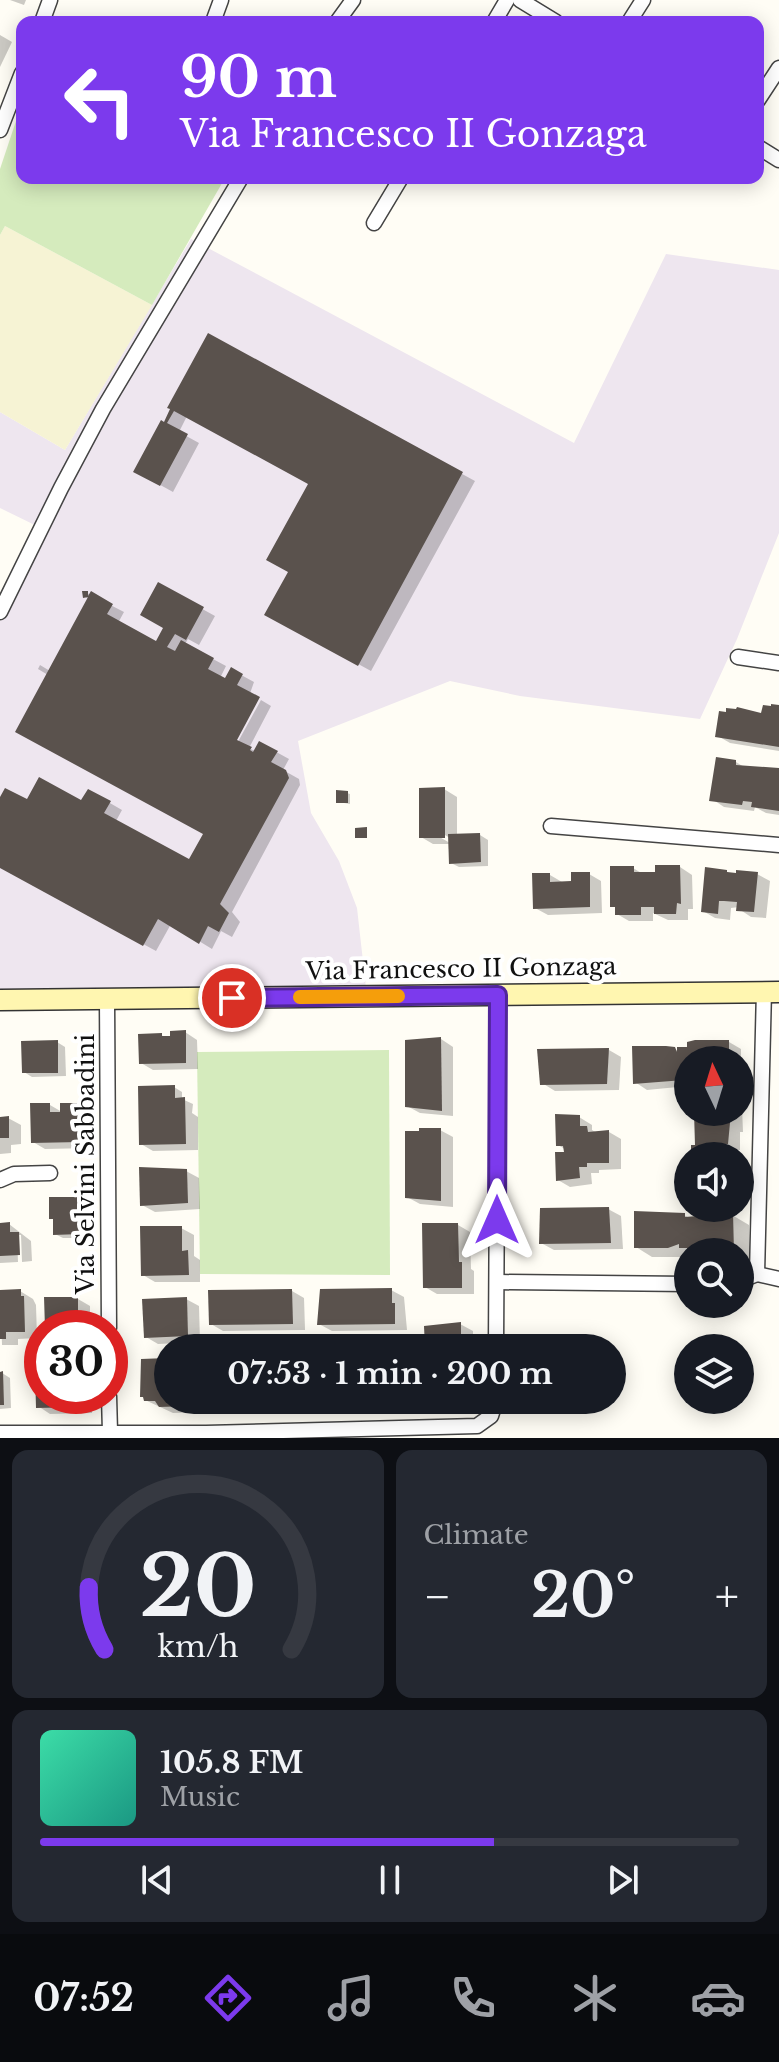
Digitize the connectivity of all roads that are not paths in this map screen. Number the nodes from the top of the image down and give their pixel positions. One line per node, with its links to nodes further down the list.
1 (520, 0): 2 (street)
2 (546, 16)
3 (779, 68): 5 (street)
4 (16, 89): 6 (street)
5 (764, 91)
6 (0, 130)
7 (237, 184): 10 (street)
8 (397, 184): 9 (street)
9 (374, 223)
10 (0, 612)
11 (738, 657): 12 (street)
12 (779, 663)
13 (551, 826): 14 (street)
14 (779, 845)
15 (771, 991): 16 (street, Via Francesco II Gonzaga); 21 (street)
16 (498, 995): 17 (street, Via Francesco II Gonzaga); 24 (street)
17 (107, 999): 18 (street, Via Francesco II Gonzaga); 26 (street, Via Selvini Sabbadini)
18 (0, 1000)
19 (50, 1173): 20 (street)
20 (0, 1180)
21 (757, 1274): 22 (street); 23 (street)
22 (754, 1275)
23 (779, 1279)
24 (497, 1282): 25 (street); 27 (street)
25 (674, 1284)
26 (109, 1310)
27 (496, 1334)
28 (110, 1414): 30 (street)
29 (492, 1414): 32 (street)
30 (110, 1432): 31 (street); 32 (street)
31 (0, 1433)
32 (206, 1436)

